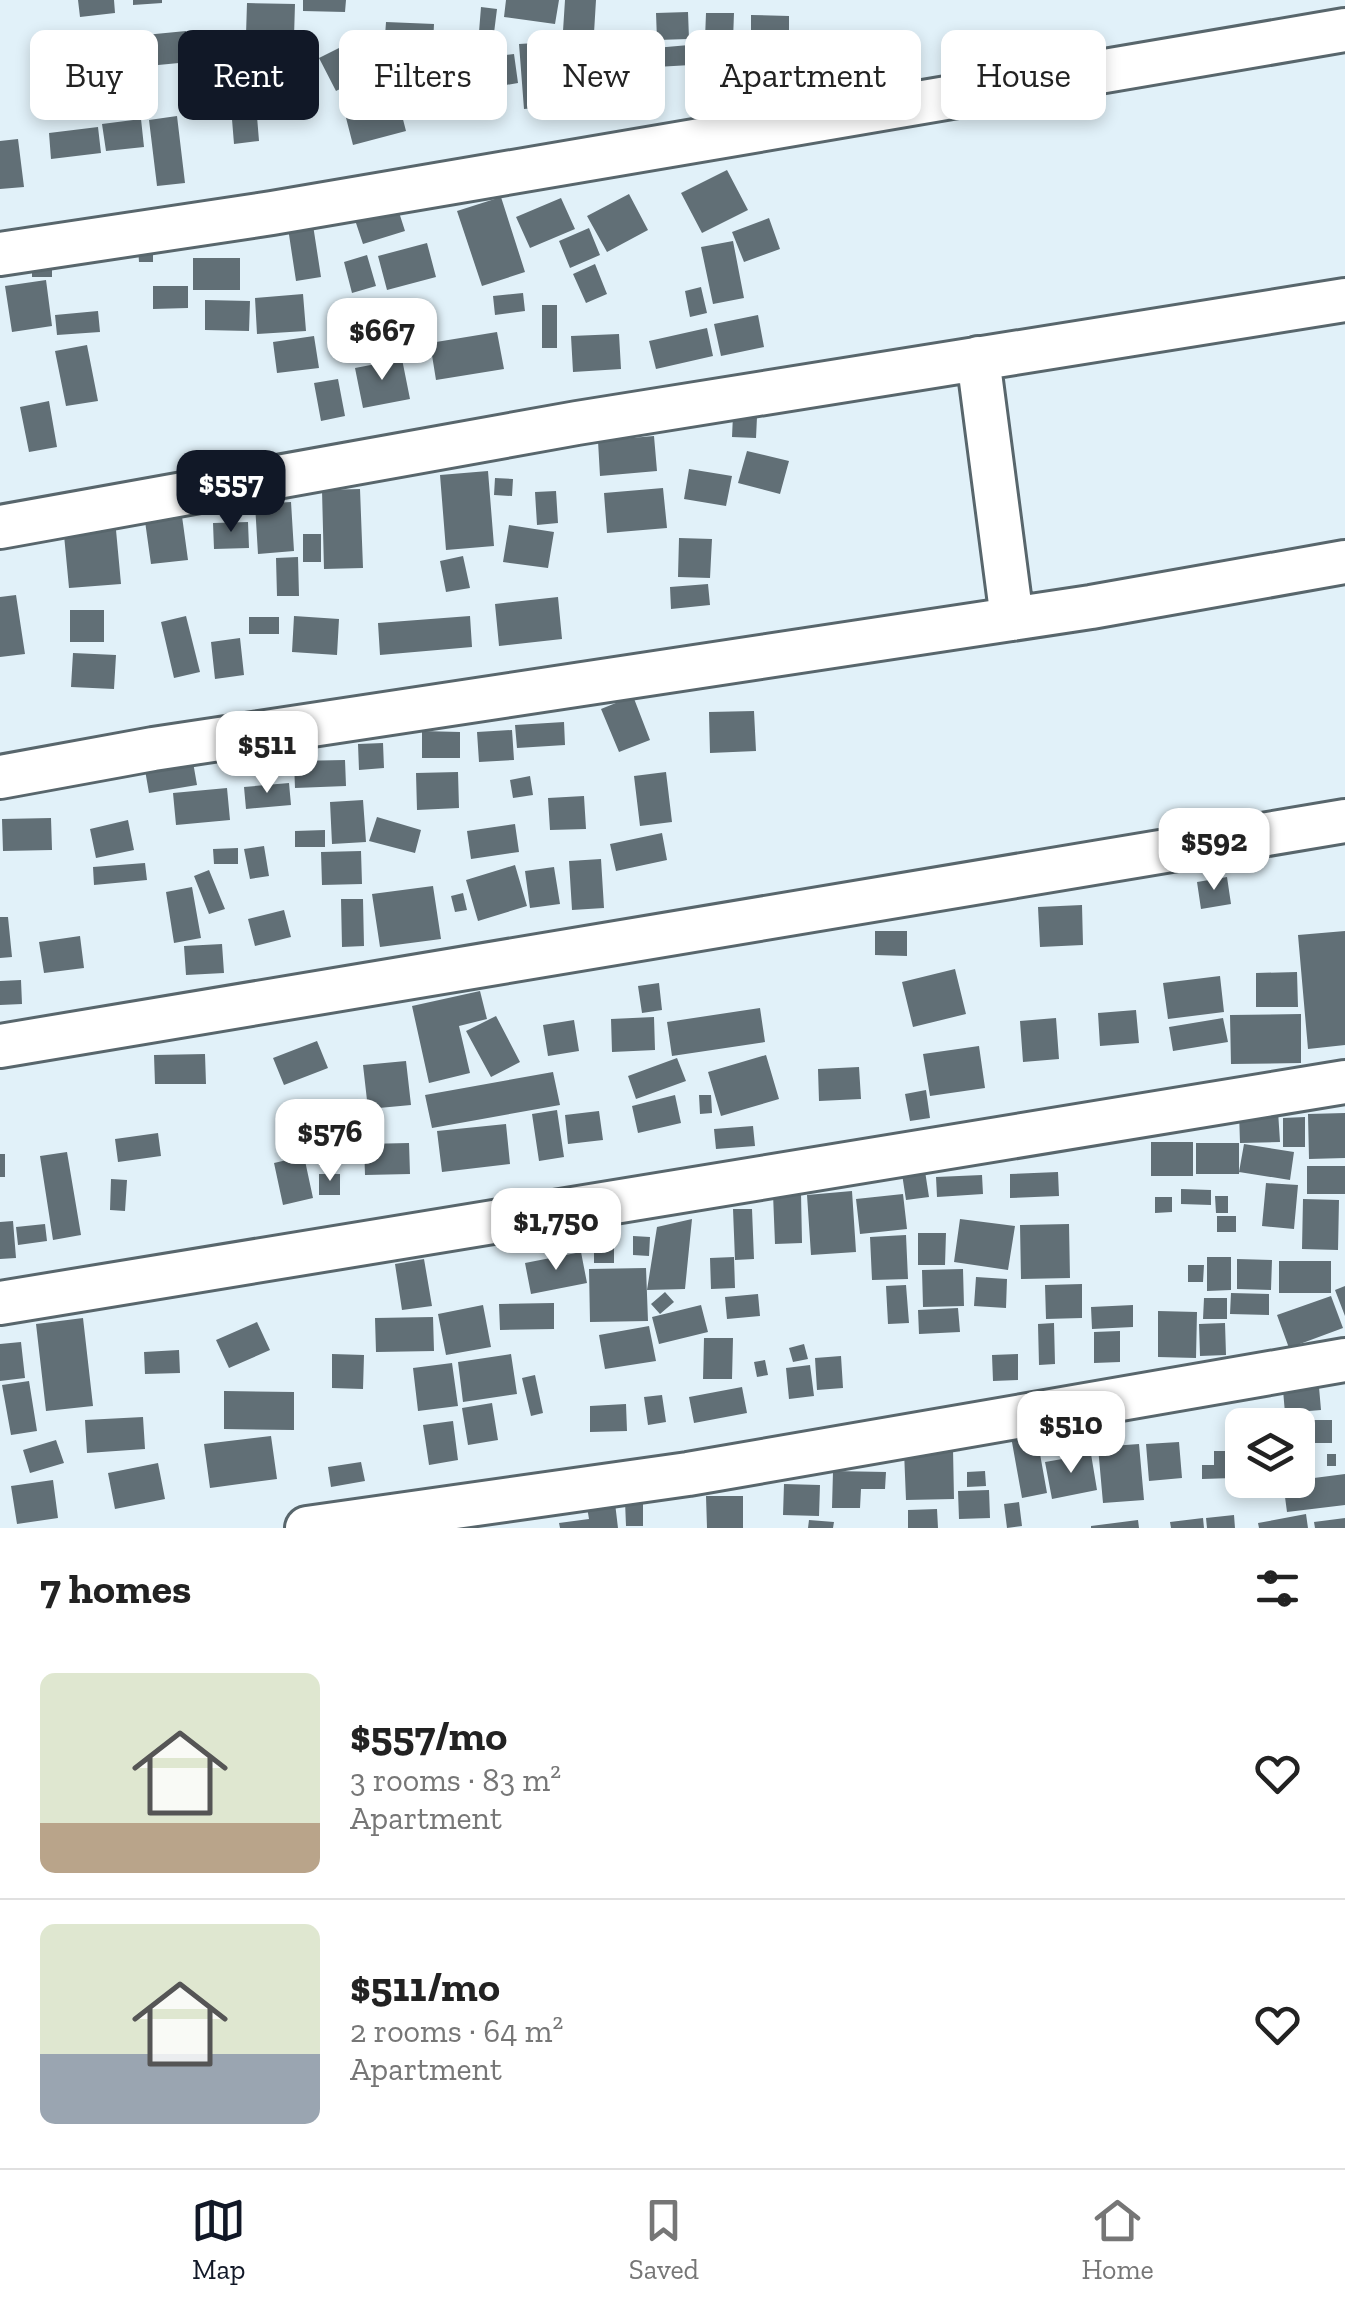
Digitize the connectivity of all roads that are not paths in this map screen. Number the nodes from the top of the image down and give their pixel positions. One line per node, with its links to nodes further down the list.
1 (1345, 30): 2 (street)
2 (0, 254)
3 (1345, 300): 4 (street)
4 (978, 358): 5 (street); 7 (street)
5 (0, 527)
6 (1345, 562): 7 (street)
7 (1012, 618): 8 (street)
8 (0, 777)
9 (1345, 821): 10 (street)
10 (0, 1046)
11 (1345, 1082): 12 (street)
12 (0, 1303)
13 (1345, 1360): 14 (street)
14 (306, 1528)

